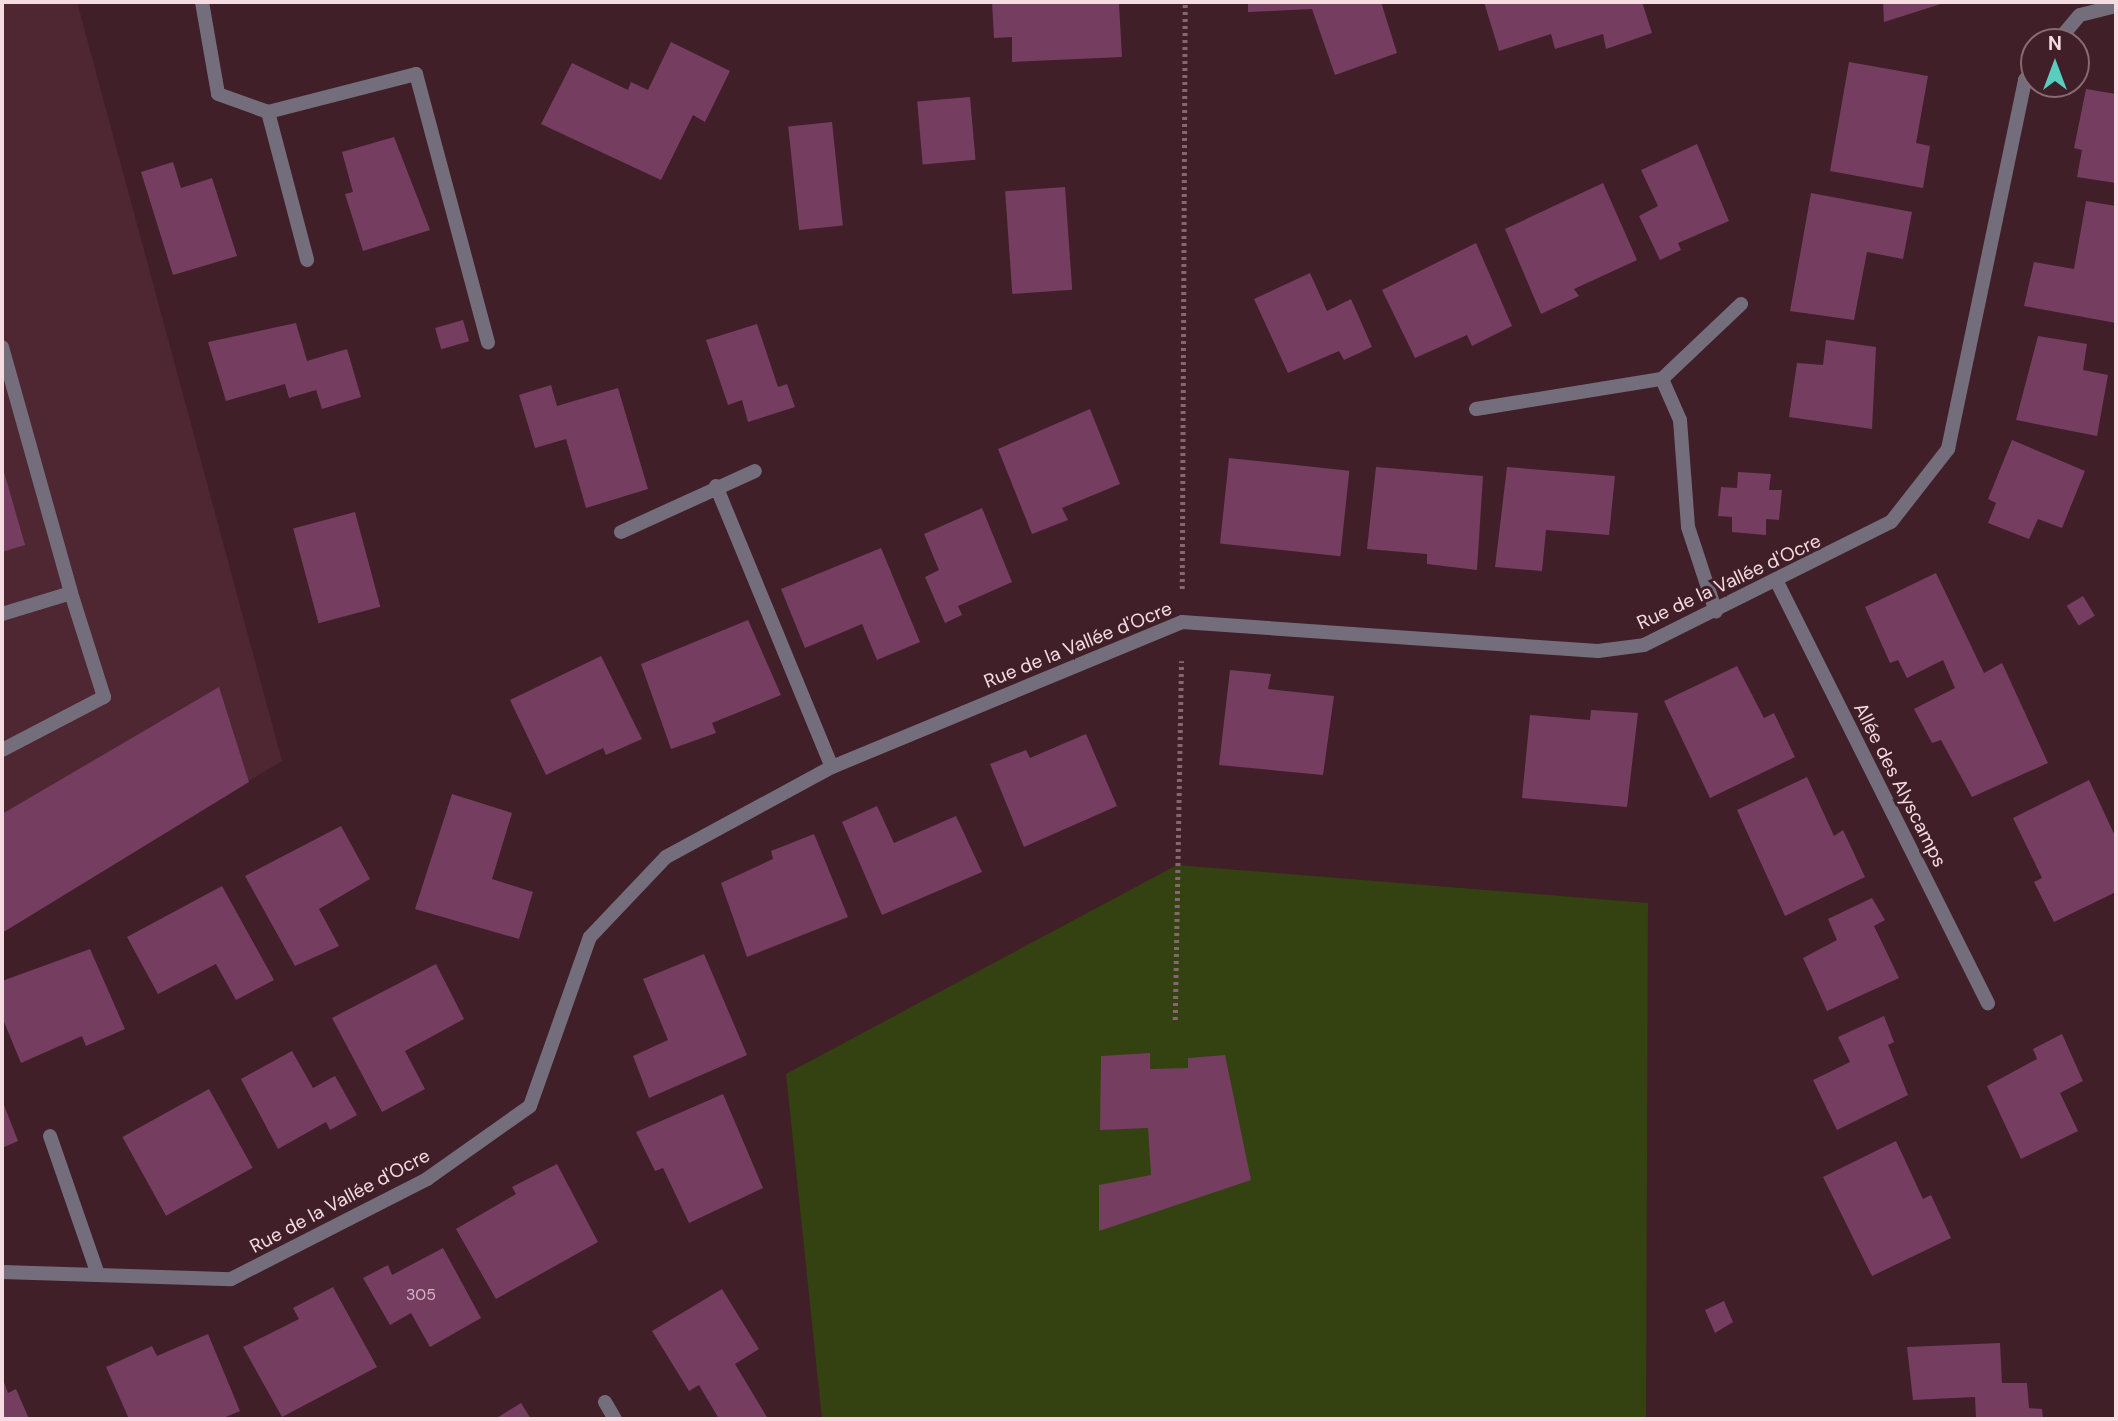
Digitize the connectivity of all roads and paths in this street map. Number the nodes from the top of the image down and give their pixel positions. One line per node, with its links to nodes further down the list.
1 (202, 2): 6 (street)
2 (1185, 2): 20 (path)
3 (2116, 6): 4 (street)
4 (2069, 28)
5 (2021, 98): 16 (street, Rue de la Vallée d'Ocre)
6 (268, 112): 7 (street); 9 (street)
7 (307, 260)
8 (1741, 304): 11 (street)
9 (488, 342)
10 (2, 347): 17 (street)
11 (1662, 379): 12 (street); 18 (street)
12 (1476, 410)
13 (755, 471): 14 (street)
14 (716, 486): 15 (street); 22 (street)
15 (621, 532)
16 (1777, 584): 18 (street, Rue de la Vallée d'Ocre); 23 (street, Allée des Alyscamps)
17 (71, 593): 19 (street); 21 (street)
18 (1716, 612): 20 (street, Rue de la Vallée d'Ocre)
19 (2, 614)
20 (1182, 622): 22 (street, Rue de la Vallée d'Ocre); 24 (path)
21 (2, 750)
22 (832, 767): 27 (street, Rue de la Vallée d'Ocre)
23 (1988, 1003)
24 (1175, 1020)
25 (50, 1136): 27 (street)
26 (2, 1272): 27 (street, Rue de la Vallée d'Ocre)
27 (98, 1275)
28 (605, 1402): 29 (street)
29 (615, 1419)

